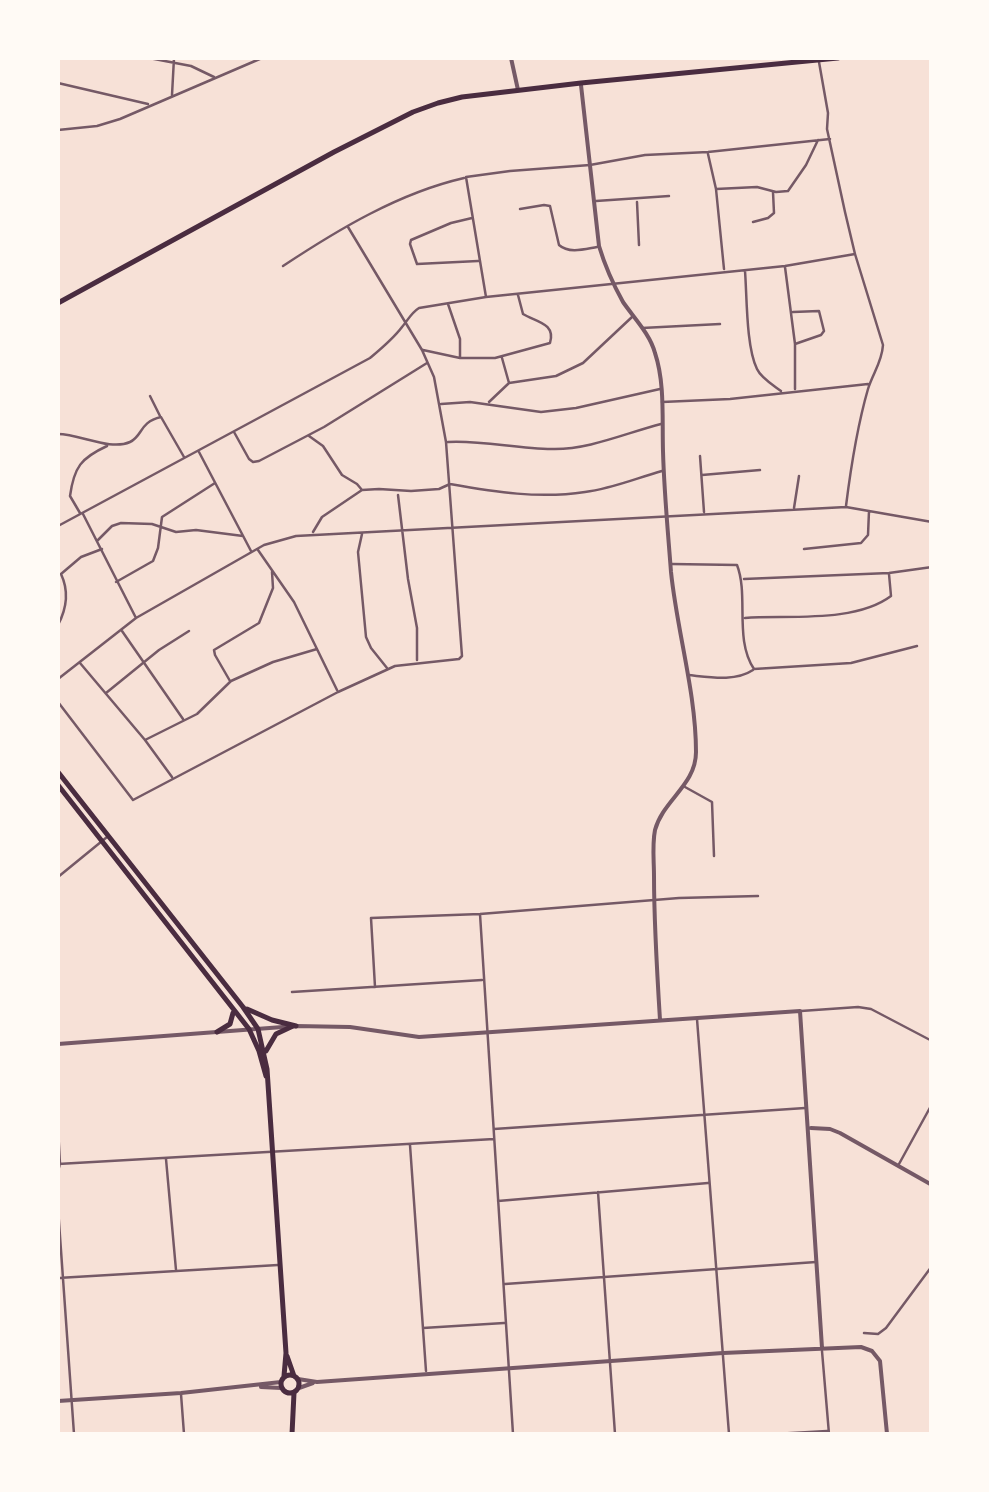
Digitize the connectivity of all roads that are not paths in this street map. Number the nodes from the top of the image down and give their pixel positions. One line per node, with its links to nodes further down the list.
1 (149, 58): 5 (street)
2 (262, 58): 7 (street)
3 (511, 58): 10 (street)
4 (838, 58): 6 (main road)
5 (173, 60): 7 (street); 11 (street)
6 (819, 60): 9 (main road); 14 (street)
7 (214, 78): 11 (street)
8 (58, 82): 12 (street)
9 (581, 83): 10 (main road); 17 (street)
10 (518, 90): 40 (main road)
11 (172, 96): 12 (street)
12 (151, 106): 13 (street)
13 (58, 130)
14 (830, 139): 15 (street); 30 (street)
15 (818, 140): 16 (street); 20 (street)
16 (708, 152): 17 (street); 19 (street)
17 (590, 165): 18 (street); 23 (street)
18 (466, 177): 25 (street); 27 (street)
19 (716, 190): 20 (street); 35 (street)
20 (773, 192): 26 (street)
21 (669, 196): 22 (street)
22 (637, 199): 23 (street); 28 (street)
23 (594, 201): 29 (street)
24 (520, 209): 29 (street)
25 (473, 218): 31 (street); 31 (street)
26 (753, 222)
27 (348, 228): 32 (street); 43 (street)
28 (638, 245)
29 (599, 246): 36 (street)
30 (854, 254): 33 (street); 52 (street)
31 (478, 261): 38 (street)
32 (283, 266)
33 (784, 266): 34 (street); 41 (street)
34 (745, 270): 35 (street); 55 (street)
35 (724, 272): 36 (street)
36 (614, 284): 37 (street); 42 (street)
37 (518, 295): 38 (street); 48 (street)
38 (486, 298): 39 (street)
39 (448, 302): 43 (street); 49 (street)
40 (58, 303)
41 (792, 312): 46 (street); 46 (street)
42 (633, 316): 45 (street); 51 (street)
43 (406, 323): 47 (street); 62 (street)
44 (720, 324): 45 (street)
45 (640, 328): 53 (street)
46 (795, 344): 54 (street)
47 (422, 350): 49 (street); 50 (street)
48 (502, 357): 49 (street); 51 (street)
49 (460, 358)
50 (428, 362): 58 (street); 64 (street)
51 (509, 384): 59 (street)
52 (870, 384): 54 (street); 78 (street)
53 (661, 388): 57 (street); 59 (street)
54 (795, 391): 55 (street)
55 (784, 392): 57 (street)
56 (150, 396): 60 (street)
57 (661, 402): 61 (street)
58 (439, 404): 59 (street); 65 (street)
59 (487, 404)
60 (160, 417): 66 (street); 69 (street)
61 (662, 423): 65 (street); 70 (street)
62 (234, 431): 64 (street); 67 (street)
63 (58, 434): 66 (street)
64 (308, 436): 76 (street)
65 (446, 442): 75 (street)
66 (108, 445): 81 (street)
67 (198, 451): 69 (street); 74 (street)
68 (700, 456): 72 (street)
69 (184, 457): 81 (street)
70 (664, 470): 75 (street); 83 (street)
71 (760, 470): 72 (street)
72 (702, 474): 82 (street)
73 (799, 476): 79 (street)
74 (215, 483): 86 (street); 91 (street)
75 (450, 484): 77 (street); 87 (street)
76 (362, 490): 77 (street); 90 (street)
77 (398, 492): 88 (street)
78 (846, 507): 79 (street); 80 (street)
79 (794, 510): 82 (street)
80 (870, 510): 84 (street); 95 (street)
81 (82, 513): 85 (street); 92 (street)
82 (704, 514): 83 (street)
83 (668, 517): 87 (street); 97 (street)
84 (932, 522)
85 (58, 526)
86 (159, 526): 91 (street); 92 (street); 102 (street)
87 (454, 529): 88 (street); 111 (street)
88 (403, 531): 89 (street); 111 (street)
89 (362, 532): 90 (street); 113 (street)
90 (313, 533): 94 (street)
91 (243, 536): 96 (street)
92 (97, 541): 93 (street)
93 (102, 549): 102 (street); 105 (street)
94 (257, 549): 96 (street); 99 (street)
95 (804, 549)
96 (252, 553): 103 (street)
97 (671, 564): 101 (street); 115 (street)
98 (932, 567): 100 (street)
99 (272, 570): 109 (street); 117 (street)
100 (889, 573): 101 (street); 104 (street)
101 (740, 579): 104 (street)
102 (116, 582): 103 (street)
103 (136, 618): 106 (street)
104 (742, 618): 114 (street)
105 (58, 625)
106 (120, 630): 110 (street); 112 (street)
107 (189, 631): 112 (street)
108 (916, 646): 114 (street)
109 (317, 649): 117 (street); 118 (street)
110 (79, 662): 116 (street); 119 (street)
111 (417, 662): 113 (street)
112 (144, 664): 119 (street); 121 (street)
113 (388, 669): 118 (street)
114 (754, 669): 115 (street)
115 (687, 675): 126 (street)
116 (58, 679)
117 (231, 682): 121 (street)
118 (338, 692): 124 (street)
119 (106, 693): 122 (street)
120 (58, 702): 124 (street)
121 (184, 721): 122 (street)
122 (145, 740): 124 (street)
123 (58, 772): 127 (main road)
124 (172, 778)
125 (58, 784): 128 (main road)
126 (684, 786): 129 (street); 132 (street)
127 (108, 836): 128 (street); 137 (main road)
128 (102, 842): 130 (street); 138 (main road)
129 (714, 856)
130 (58, 877)
131 (758, 896): 132 (street)
132 (654, 902): 133 (street); 141 (street)
133 (480, 914): 134 (street); 135 (street)
134 (484, 980): 135 (street); 146 (street)
135 (375, 987): 136 (street)
136 (292, 992)
137 (243, 1007): 142 (main road); 144 (main road)
138 (231, 1008): 143 (main road); 145 (main road)
139 (800, 1011): 140 (street); 147 (street); 152 (street)
140 (697, 1017): 141 (street); 153 (street)
141 (660, 1020): 146 (street)
142 (296, 1026): 144 (street); 146 (street); 149 (main road)
143 (249, 1029): 144 (street); 145 (street); 150 (main road)
144 (258, 1029): 149 (main road)
145 (217, 1032): 148 (street)
146 (487, 1032): 156 (street)
147 (932, 1041)
148 (58, 1044)
149 (265, 1053): 150 (main road)
150 (268, 1084): 159 (main road)
151 (932, 1104): 162 (street)
152 (806, 1108): 153 (street); 155 (street)
153 (704, 1114): 156 (street); 164 (street)
154 (58, 1128): 161 (street)
155 (809, 1128): 162 (street); 169 (street)
156 (493, 1129): 157 (street)
157 (494, 1139): 158 (street); 167 (street)
158 (410, 1144): 159 (street); 178 (street)
159 (272, 1151): 160 (street); 170 (main road)
160 (166, 1158): 161 (street); 173 (street)
161 (59, 1164): 163 (street)
162 (899, 1165): 165 (street)
163 (58, 1171)
164 (710, 1182): 166 (street); 172 (street)
165 (932, 1185)
166 (598, 1192): 167 (street); 174 (street)
167 (498, 1201): 176 (street)
168 (58, 1208): 175 (street)
169 (816, 1262): 172 (street); 180 (street)
170 (280, 1265): 173 (street); 181 (main road)
171 (932, 1266): 179 (street)
172 (716, 1268): 174 (street); 182 (street)
173 (176, 1272): 175 (street)
174 (604, 1276): 176 (street); 183 (street)
175 (60, 1278): 190 (street)
176 (503, 1284): 177 (street)
177 (506, 1323): 178 (street); 184 (street)
178 (422, 1328): 185 (street)
179 (864, 1333)
180 (822, 1348): 182 (street); 192 (street); 200 (street)
181 (286, 1353): 186 (main road); 188 (main road)
182 (723, 1354): 183 (street); 198 (street)
183 (609, 1361): 184 (street); 197 (street)
184 (509, 1369): 185 (street); 196 (street)
185 (426, 1374): 187 (street)
186 (296, 1378): 187 (street); 188 (main road); 188 (main road)
187 (318, 1382): 188 (street)
188 (288, 1387): 189 (street); 195 (main road)
189 (181, 1393): 190 (street); 194 (street)
190 (73, 1400): 191 (street); 193 (street)
191 (58, 1401)
192 (828, 1432): 199 (street)
193 (74, 1434)
194 (184, 1434)
195 (292, 1434)
196 (513, 1434)
197 (615, 1434)
198 (730, 1434)
199 (774, 1434)
200 (887, 1434)

